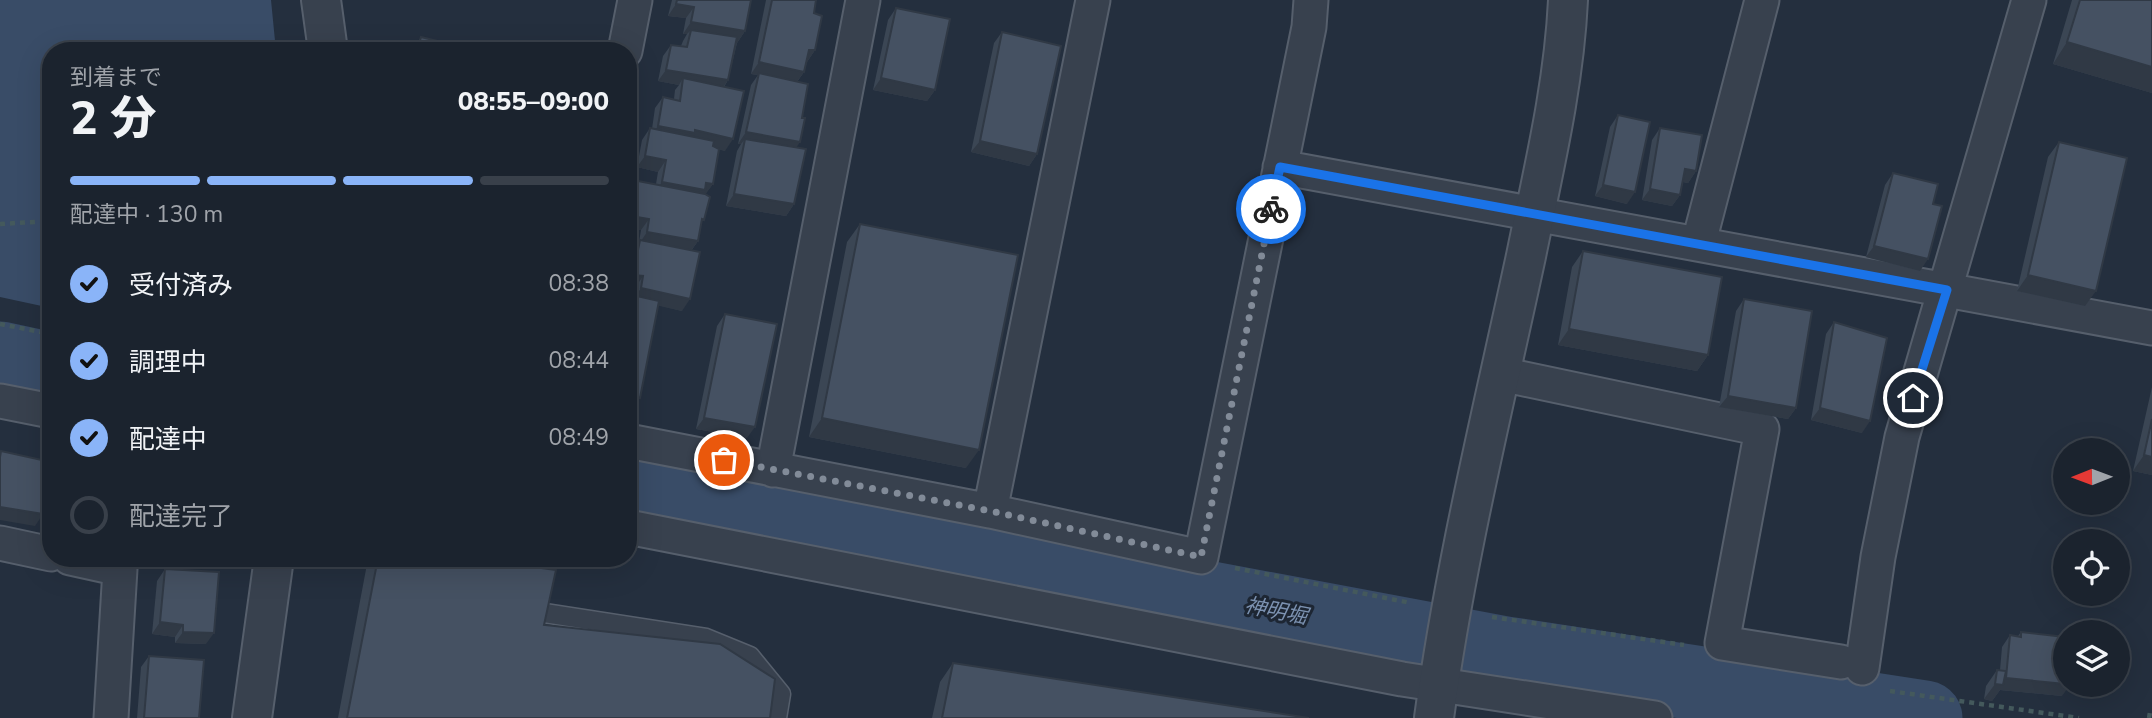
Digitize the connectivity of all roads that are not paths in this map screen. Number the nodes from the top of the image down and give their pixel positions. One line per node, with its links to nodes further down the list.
1 (321, 0): 9 (street)
2 (635, 0): 10 (street)
3 (863, 0): 20 (street)
4 (1093, 0): 21 (street)
5 (1311, 0): 11 (street)
6 (1568, 0): 12 (street)
7 (1762, 0): 13 (street)
8 (2029, 0): 14 (street)
9 (327, 42)
10 (627, 42)
11 (1280, 167): 12 (street); 21 (street)
12 (1534, 215): 13 (street); 16 (street)
13 (1699, 242): 14 (street)
14 (1947, 290): 15 (street); 16 (street)
15 (2152, 328)
16 (1501, 374): 28 (street)
17 (0, 401): 18 (street)
18 (42, 409)
19 (637, 443): 20 (street)
20 (773, 470): 21 (street)
21 (990, 511)
22 (637, 529): 28 (street)
23 (0, 543): 24 (street)
24 (42, 552)
25 (111, 567): 29 (street)
26 (273, 567): 30 (street)
27 (538, 612): 31 (lane)
28 (1438, 689): 32 (street)
29 (111, 718)
30 (252, 718)
31 (777, 718)
32 (1655, 718)

